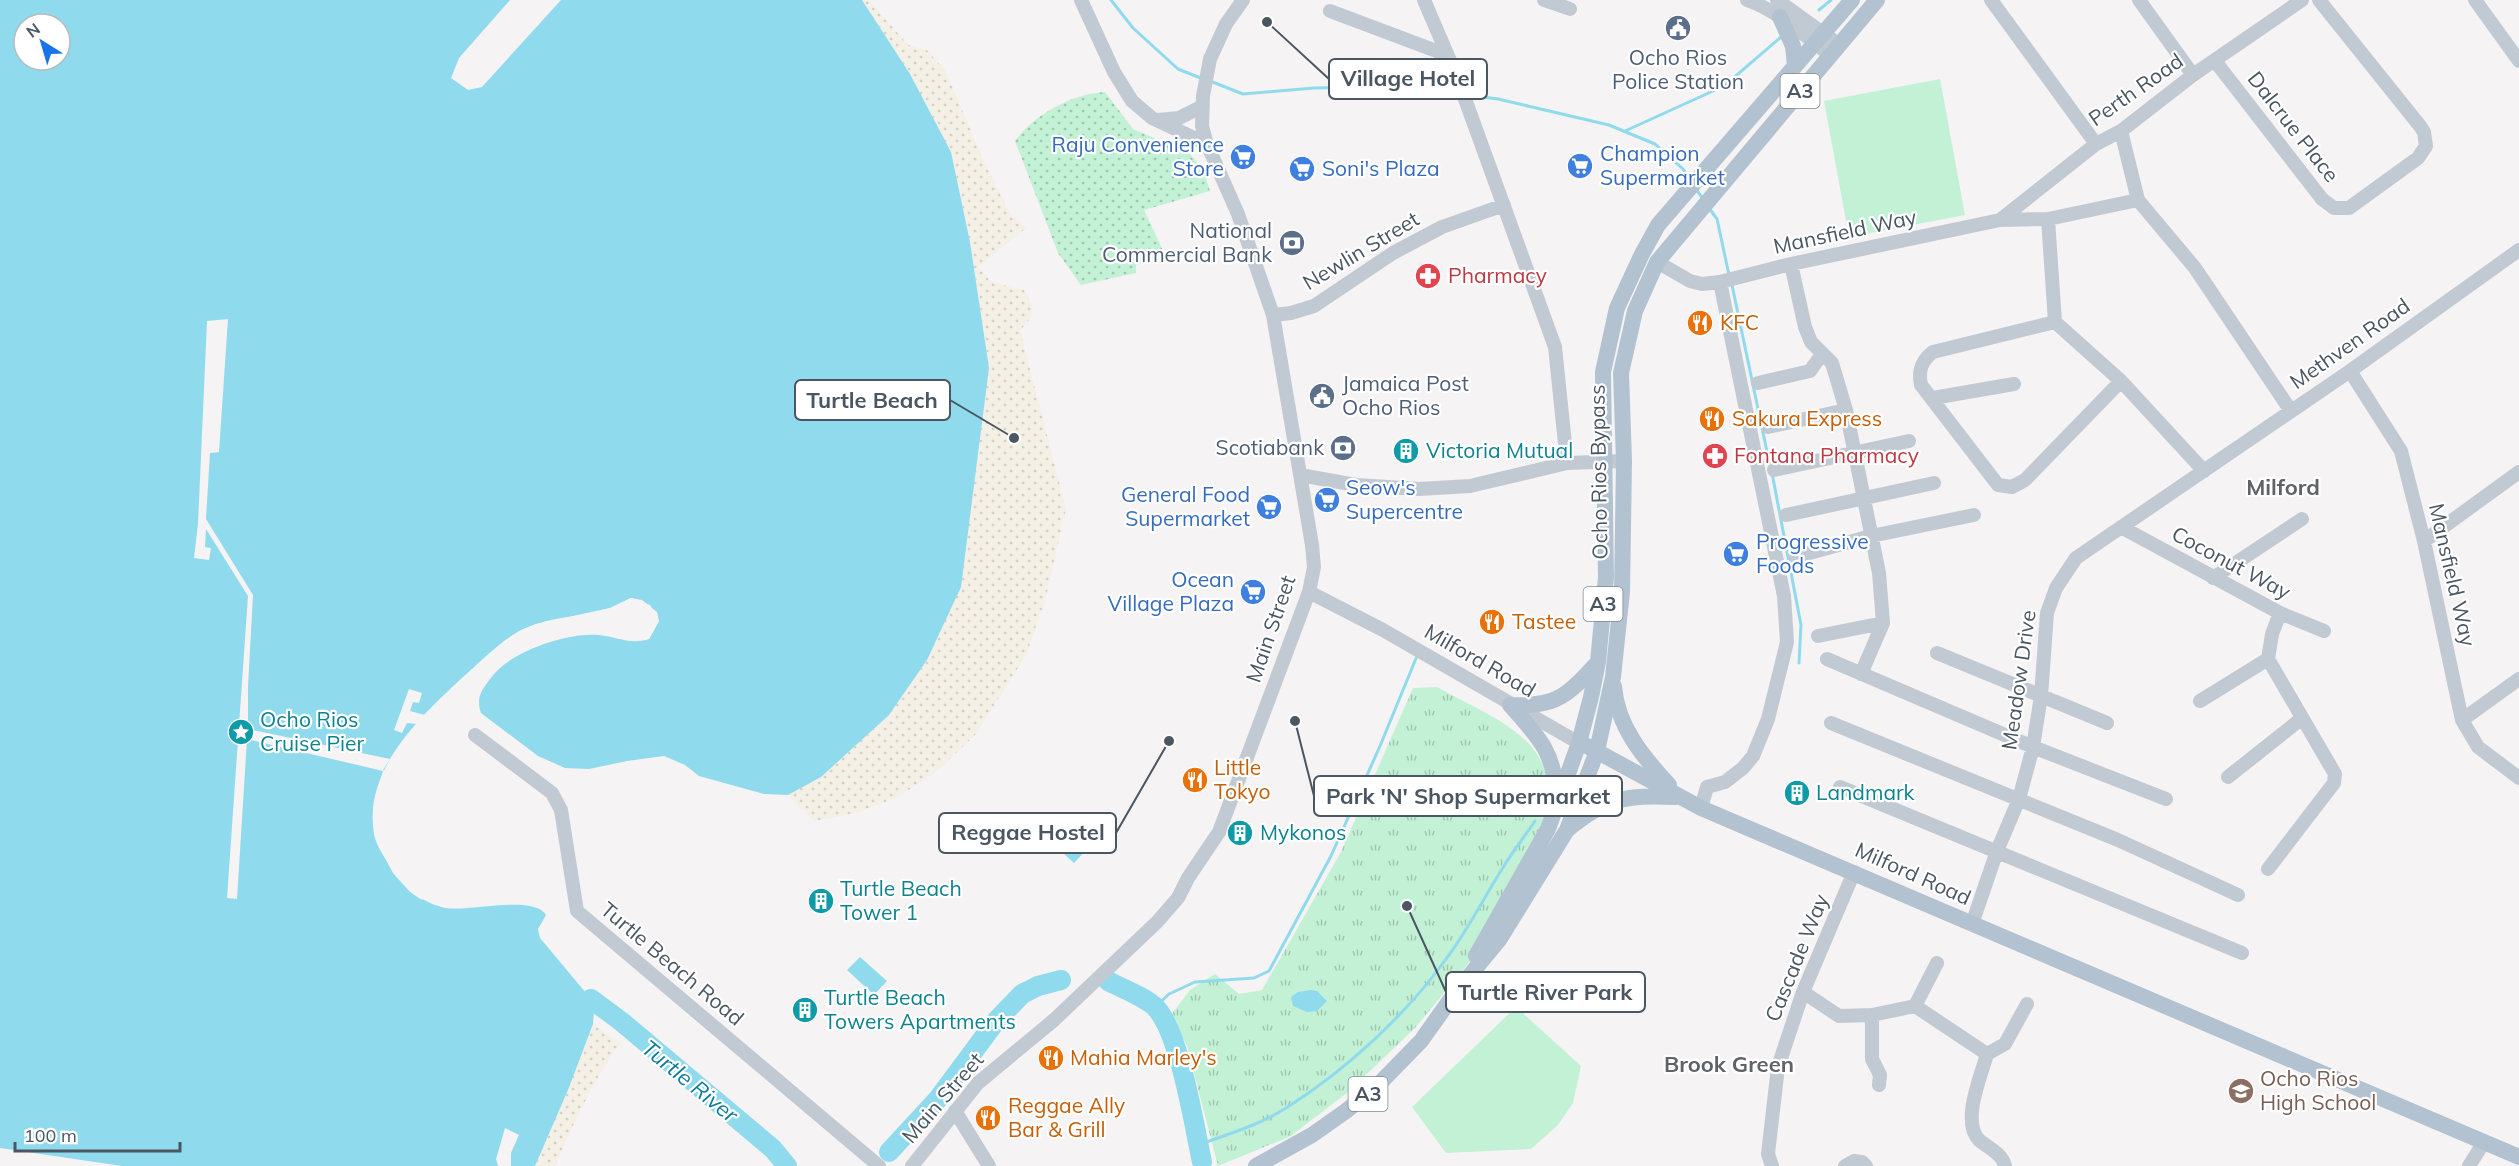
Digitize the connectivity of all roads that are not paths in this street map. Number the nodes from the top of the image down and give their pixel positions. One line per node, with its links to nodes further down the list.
1 (1081, 0): 25 (street)
2 (1243, 0): 24 (street, Main Street)
3 (1424, 0): 19 (street)
4 (1544, 0): 14 (street)
5 (1747, 0): 16 (street)
6 (1777, 0): 17 (street)
7 (1852, 0): 17 (main road, Ocho Rios Bypass / A3)
8 (1877, 0): 18 (main road, Ocho Rios Bypass / A3)
9 (1991, 0): 28 (street)
10 (2139, 0): 23 (street)
11 (2302, 0): 20 (street, Perth Road)
12 (2319, 0): 20 (street, Dalcrue Place)
13 (2475, 0): 21 (street)
14 (1570, 9)
15 (1330, 11): 19 (street)
16 (1780, 18): 17 (street); 22 (main road)
17 (1819, 38): 18 (street); 22 (main road, Ocho Rios Bypass / A3)
18 (1834, 50): 34 (main road, Ocho Rios Bypass / A3)
19 (1448, 56): 30 (street)
20 (2215, 60): 23 (street, Perth Road)
21 (2519, 61)
22 (1795, 66): 50 (main road, Ocho Rios Bypass / A3)
23 (2193, 75): 26 (street, Perth Road)
24 (1202, 102): 25 (street); 27 (street, Main Street)
25 (1158, 120): 27 (street)
26 (2121, 131): 28 (street, Perth Road); 29 (street)
27 (1207, 144): 37 (street, Main Street)
28 (2096, 144): 32 (street, Perth Road)
29 (2138, 200): 31 (street, Mansfield Way); 46 (street)
30 (1504, 206): 37 (street, Newlin Street); 52 (street)
31 (2048, 219): 32 (street, Mansfield Way); 38 (street)
32 (2000, 220): 35 (street, Mansfield Way)
33 (2519, 250): 40 (street, Methven Road)
34 (1657, 262): 36 (street, Mansfield Way); 51 (main road, Ocho Rios Bypass / A3)
35 (1791, 264): 36 (street, Mansfield Way); 39 (street)
36 (1725, 280): 96 (street)
37 (1273, 315): 56 (street, Main Street)
38 (2055, 322): 41 (street); 44 (street)
39 (1822, 354): 42 (street); 45 (street)
40 (2350, 371): 46 (street, Methven Road); 64 (street, Mansfield Way)
41 (2121, 381): 44 (street); 54 (street)
42 (1758, 383)
43 (2014, 384): 44 (street)
44 (1933, 398)
45 (1846, 410): 47 (street); 49 (street)
46 (2291, 411): 54 (street, Methven Road)
47 (1768, 427)
48 (1909, 441): 49 (street)
49 (1855, 453): 53 (street); 58 (street)
50 (1605, 461): 51 (street); 52 (street); 75 (main road, Ocho Rios Bypass / A3)
51 (1624, 461): 77 (main road, Ocho Rios Bypass / A3)
52 (1567, 463): 56 (street)
53 (1774, 470)
54 (2204, 471): 62 (street, Meadow Drive)
55 (2519, 472): 64 (street)
56 (1300, 475): 67 (street, Main Street)
57 (1934, 483): 58 (street)
58 (1864, 498): 59 (street); 63 (street)
59 (1786, 515)
60 (1974, 515): 63 (street)
61 (2302, 519): 66 (street)
62 (2121, 527): 66 (street, Coconut Way); 79 (street, Meadow Drive)
63 (1872, 536): 65 (street); 69 (street)
64 (2424, 541): 83 (street, Mansfield Way)
65 (1795, 557)
66 (2213, 578): 68 (street, Coconut Way)
67 (1309, 592): 81 (street, Milford Road); 113 (street, Main Street)
68 (2280, 613): 70 (street, Coconut Way); 74 (street)
69 (1883, 623): 71 (street); 76 (street)
70 (2324, 631)
71 (1818, 636)
72 (1937, 653): 79 (street)
73 (1827, 659): 76 (street)
74 (2268, 659): 80 (street); 82 (street)
75 (1598, 662): 81 (main road); 87 (main road, Ocho Rios Bypass / A3)
76 (1861, 674): 88 (street)
77 (1614, 677): 89 (main road, Ocho Rios Bypass / A3); 93 (main road)
78 (2519, 678): 83 (street)
79 (2041, 696): 85 (street); 88 (street, Meadow Drive)
80 (2200, 701)
81 (1510, 705): 87 (street, Milford Road); 97 (main road)
82 (2301, 719): 90 (street); 100 (street)
83 (2462, 720): 91 (street, Mansfield Way)
84 (1831, 723): 94 (street)
85 (2107, 723)
86 (475, 735): 116 (street, Turtle Beach Road)
87 (1579, 743): 89 (main road, Milford Road); 97 (main road, Ocho Rios Bypass / A3)
88 (2032, 747): 94 (street, Meadow Drive); 95 (street)
89 (1597, 751): 93 (main road, Milford Road); 98 (main road, Ocho Rios Bypass / A3)
90 (2228, 777)
91 (2519, 778)
92 (1840, 787): 99 (street)
93 (1680, 797): 96 (main road, Milford Road); 98 (main road)
94 (2019, 799): 99 (street, Meadow Drive); 102 (street)
95 (2166, 800)
96 (1701, 808): 101 (main road, Milford Road)
97 (1548, 829): 107 (main road, Ocho Rios Bypass / A3)
98 (1567, 830): 107 (main road, Ocho Rios Bypass / A3)
99 (1997, 851): 103 (street, Meadow Drive); 104 (street)
100 (2268, 869)
101 (1854, 872): 103 (main road, Milford Road); 106 (street, Cascade Way)
102 (2238, 895)
103 (1972, 924): 114 (main road, Milford Road)
104 (2242, 953)
105 (1937, 963): 109 (street)
106 (1803, 992): 110 (street); 120 (street, Cascade Way)
107 (1455, 993): 119 (main road, A3)
108 (2027, 1004): 111 (street)
109 (1915, 1006): 110 (street); 111 (street)
110 (1872, 1015): 112 (street)
111 (1987, 1054): 123 (street)
112 (1879, 1085)
113 (955, 1111): 117 (street, Main Street); 118 (street)
114 (2484, 1142): 115 (main road, Milford Road); 124 (street)
115 (2519, 1157)
116 (879, 1166)
117 (912, 1166)
118 (989, 1166)
119 (1256, 1166)
120 (1772, 1166)
121 (1845, 1166): 122 (street)
122 (1866, 1166)
123 (2005, 1166)
124 (2469, 1166)

